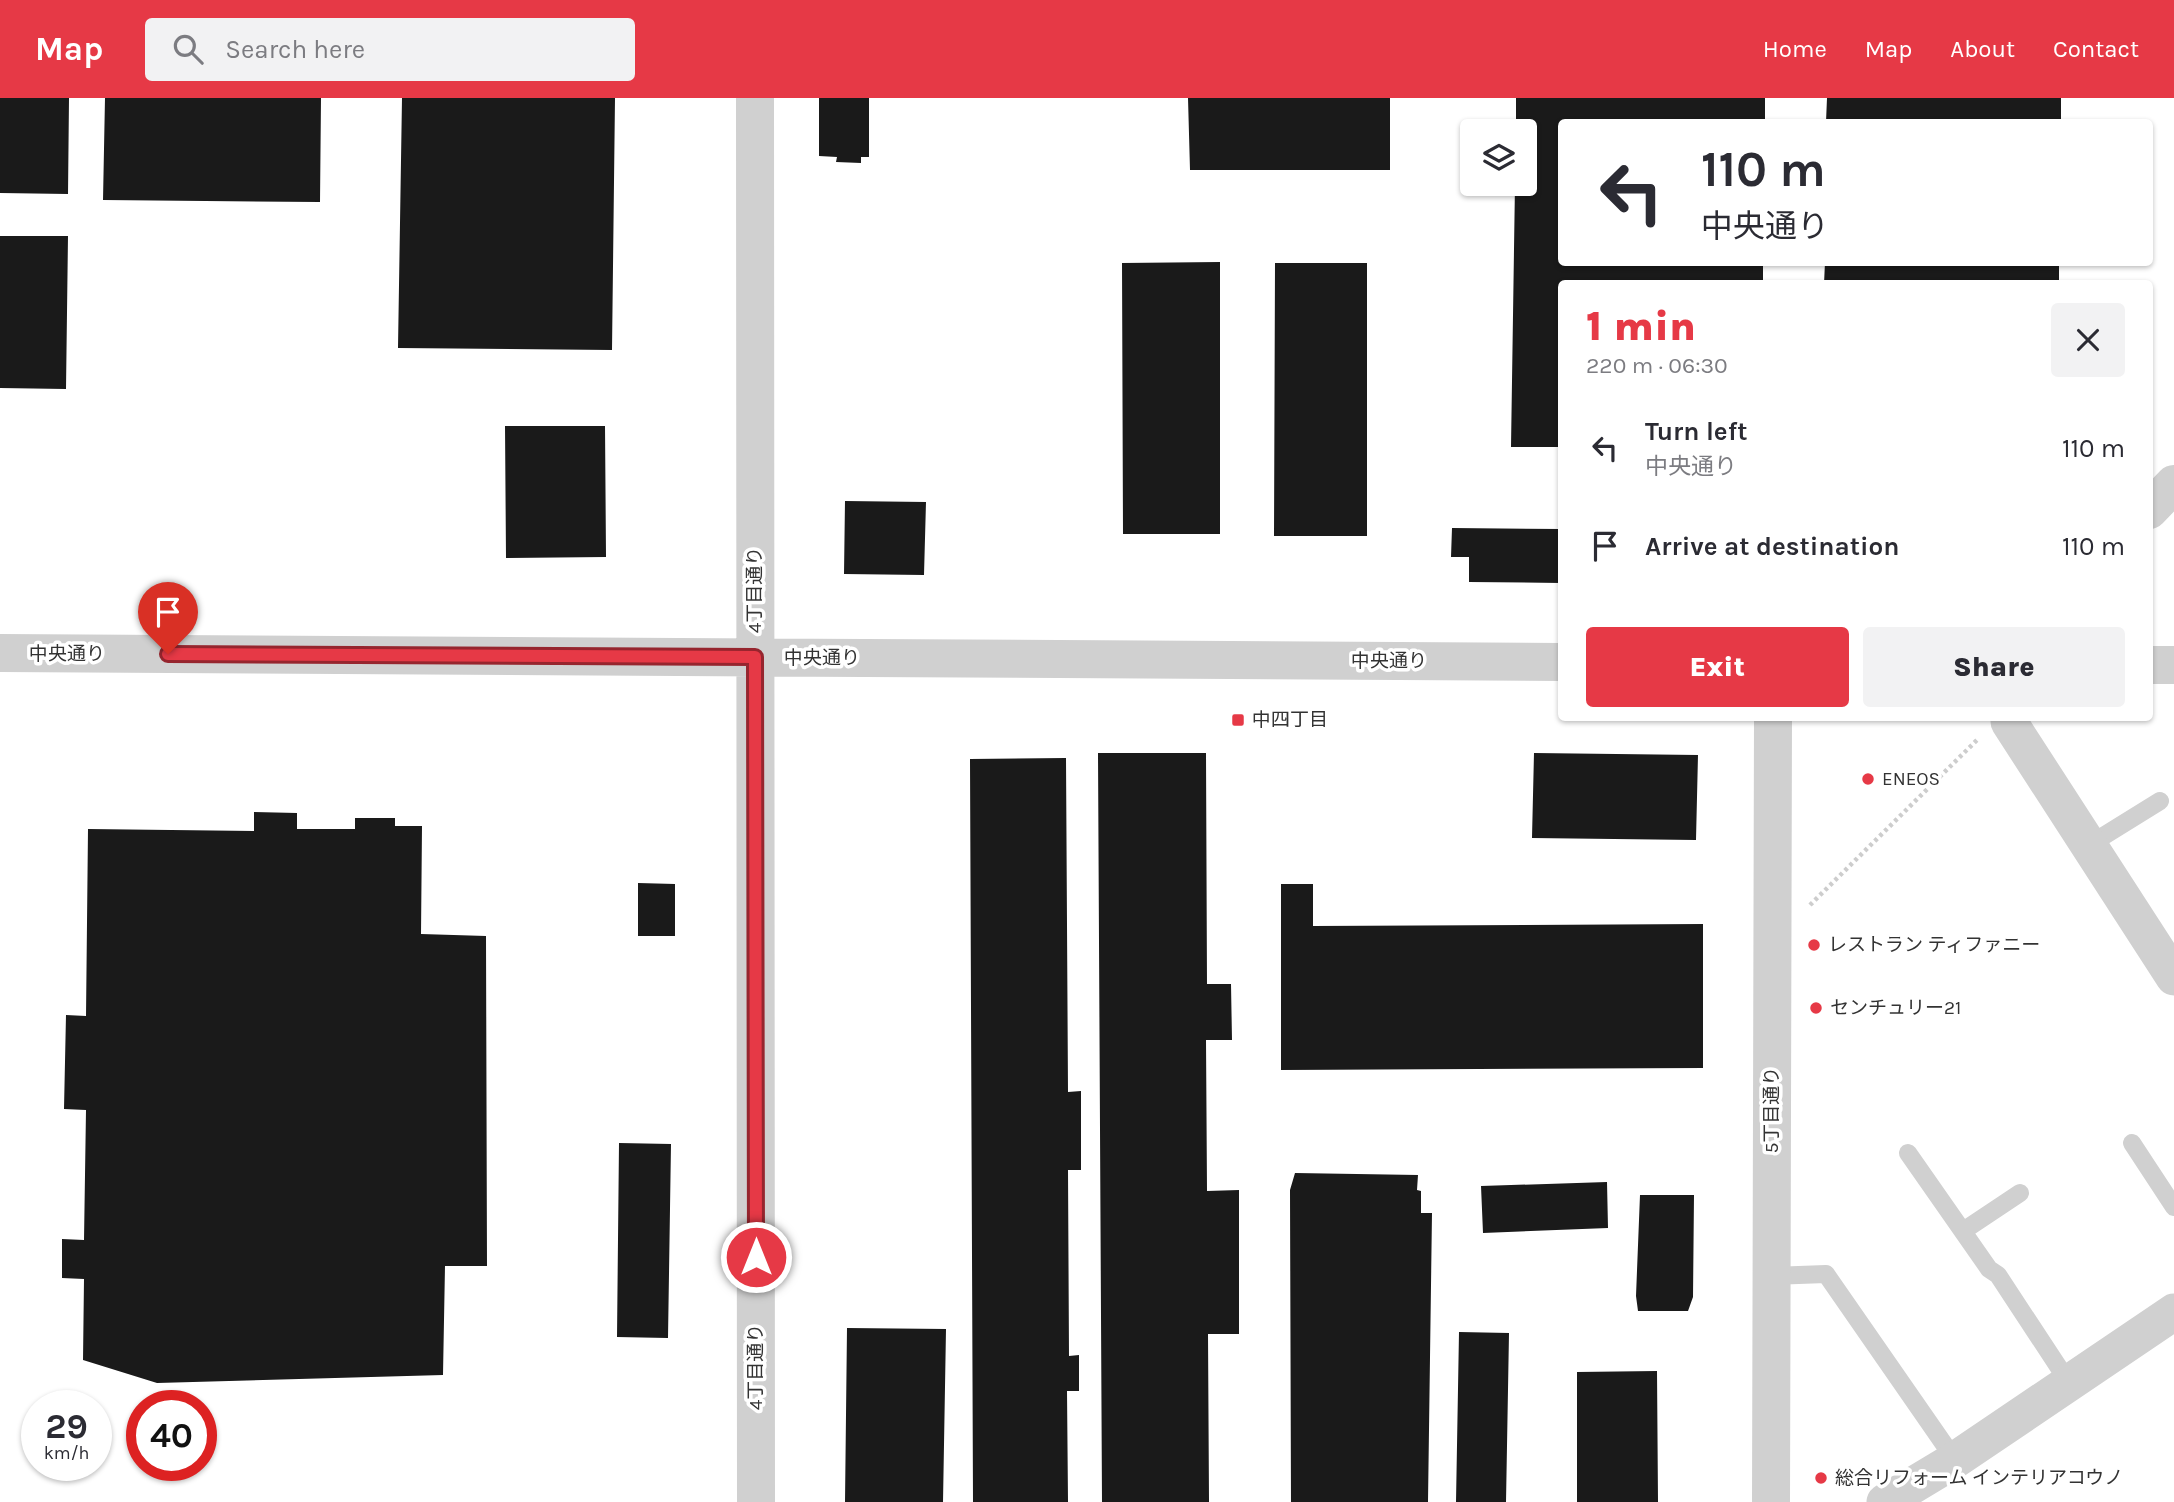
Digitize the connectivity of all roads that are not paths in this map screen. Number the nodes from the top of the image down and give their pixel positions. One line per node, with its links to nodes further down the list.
1 (755, 98): 5 (street, 4丁目通り)
2 (2174, 485): 3 (street)
3 (2153, 506)
4 (0, 653): 5 (street, 中央通り)
5 (755, 657): 6 (street, 中央通り); 23 (street, 4丁目通り)
6 (1558, 662)
7 (2153, 665): 8 (street)
8 (2174, 665)
9 (1773, 721): 19 (street, 5丁目通り)
10 (1995, 727): 12 (street)
11 (2160, 801): 12 (lane)
12 (2089, 845): 13 (street)
13 (2173, 971)
14 (2133, 1143): 17 (lane)
15 (1908, 1153): 18 (lane)
16 (2020, 1193): 18 (lane)
17 (2174, 1207)
18 (1963, 1231): 21 (lane)
19 (1772, 1276): 22 (lane); 24 (street, 5丁目通り)
20 (2174, 1312): 21 (street)
21 (2069, 1383): 22 (street)
22 (1955, 1460): 25 (street)
23 (756, 1502)
24 (1771, 1502)
25 (1885, 1502)

